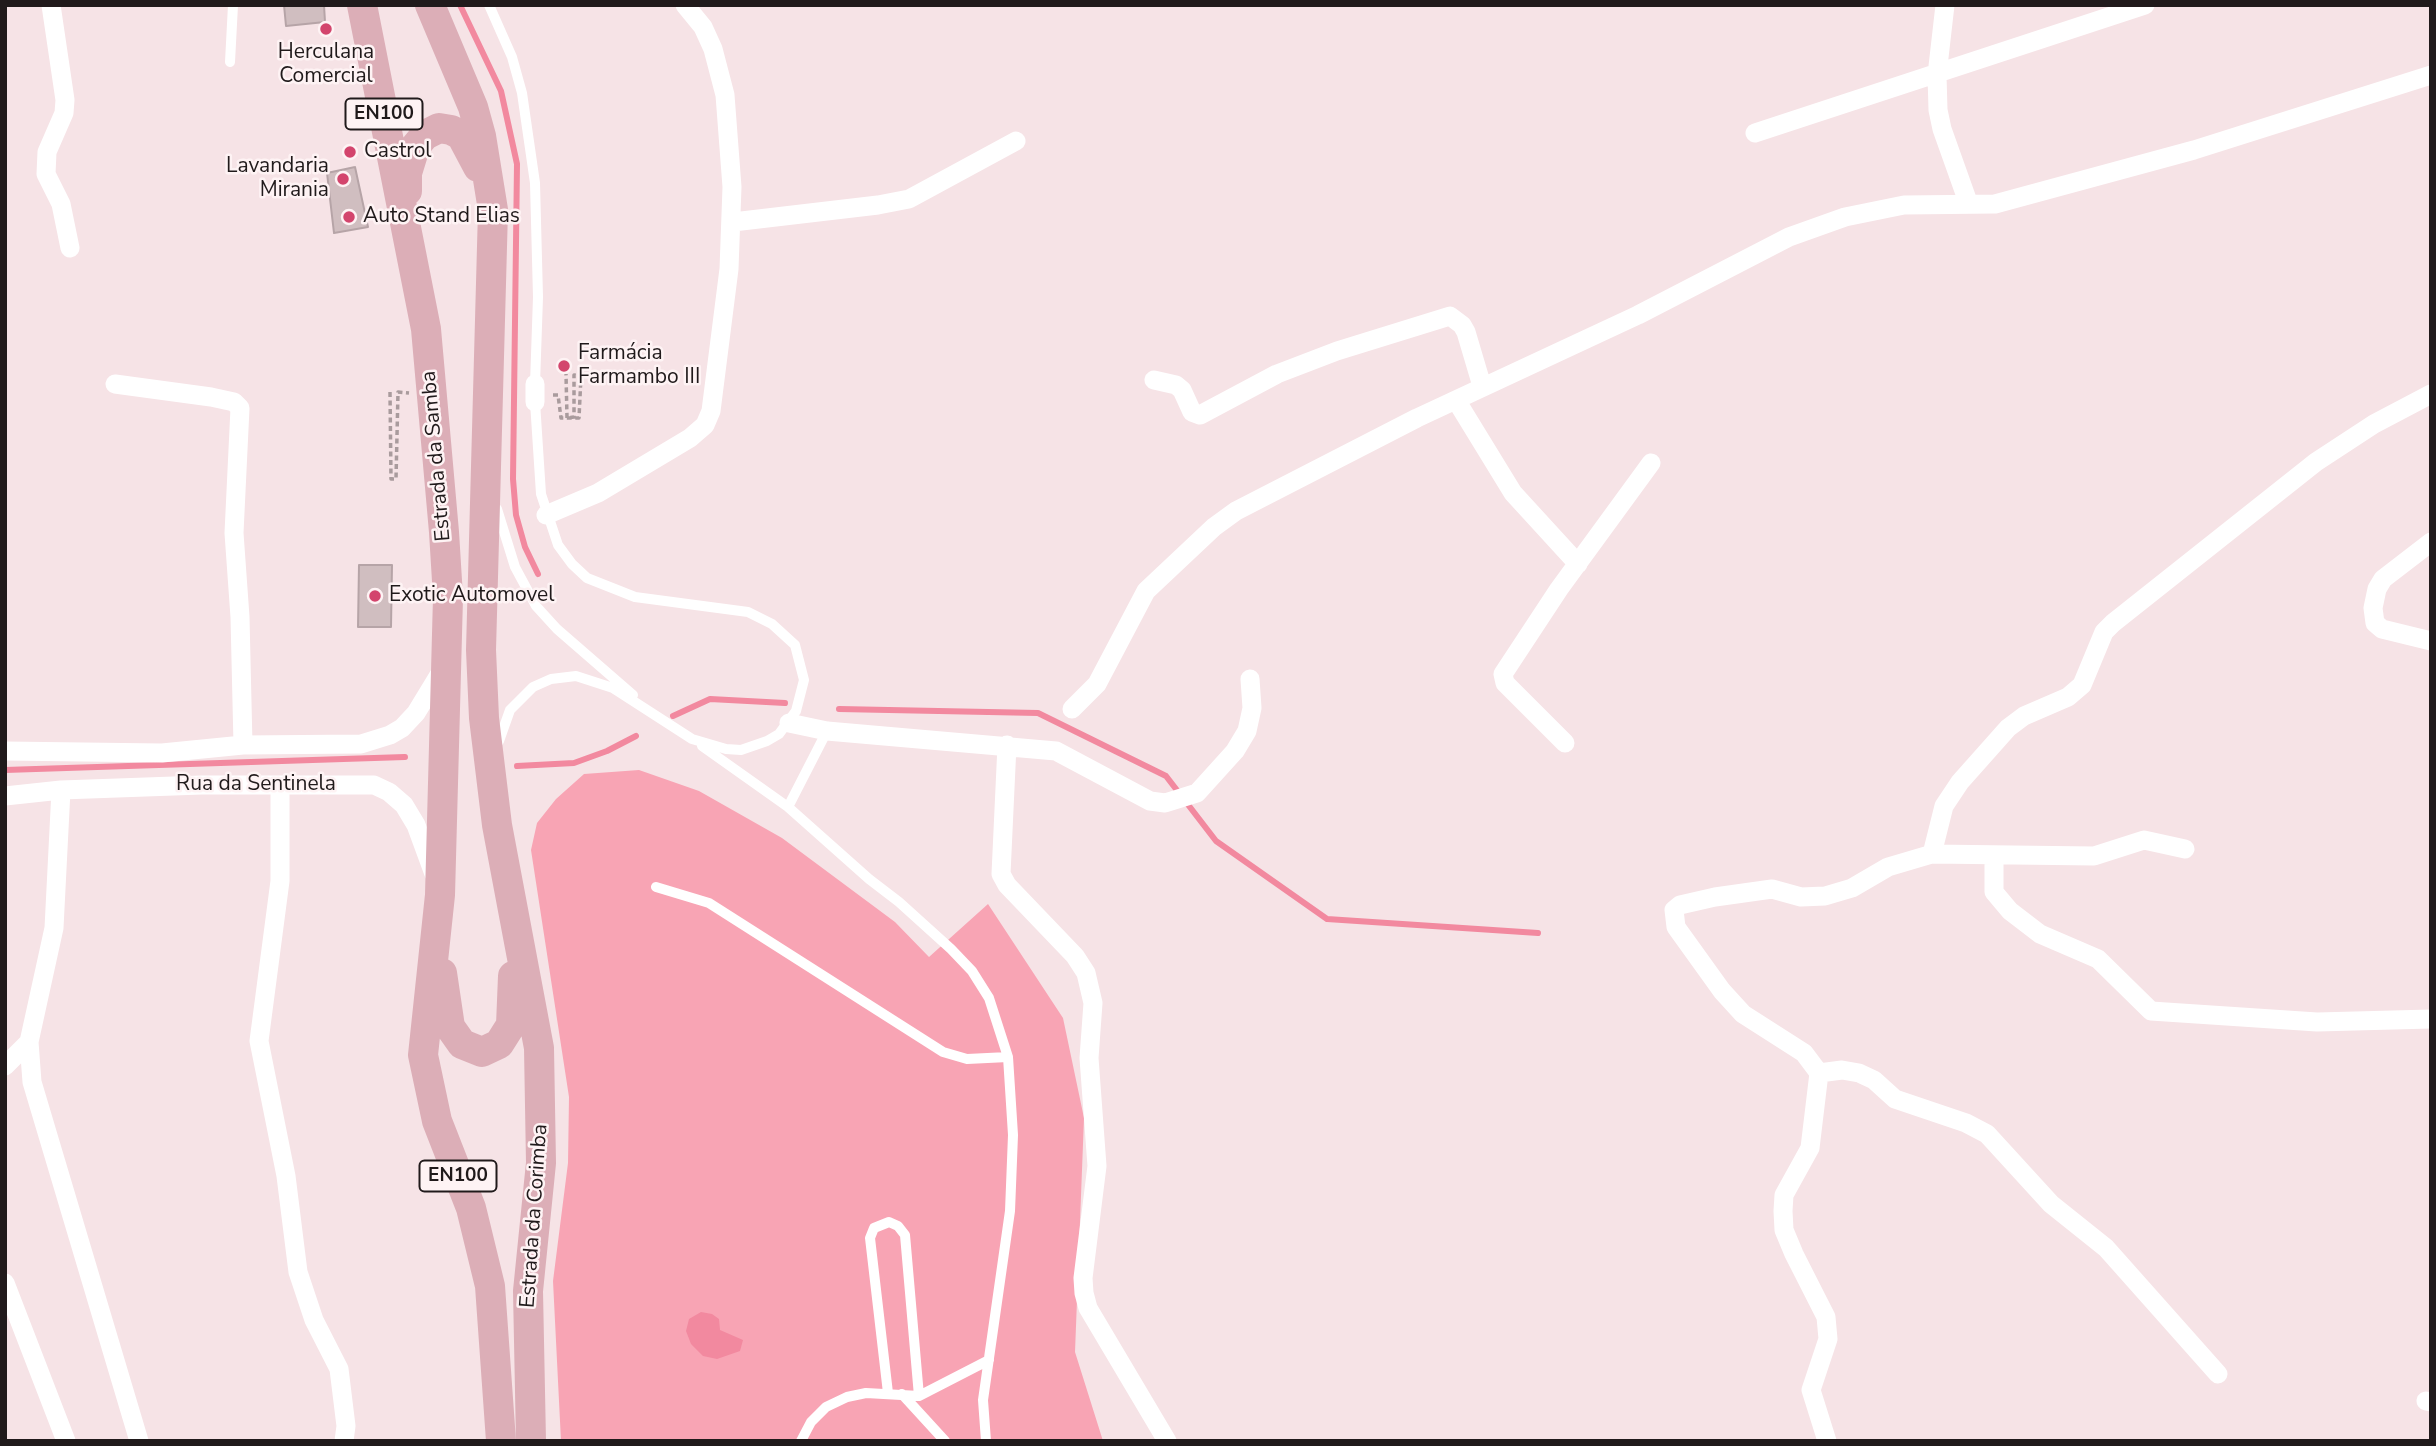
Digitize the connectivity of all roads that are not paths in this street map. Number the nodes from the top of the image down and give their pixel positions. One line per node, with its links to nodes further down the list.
1 (51, 5): 18 (street)
2 (233, 5): 9 (lane)
3 (362, 5): 16 (main road, Estrada da Samba / EN100)
4 (430, 5): 15 (main road, Estrada da Samba)
5 (489, 5): 26 (lane)
6 (685, 5): 17 (street)
7 (1945, 5): 10 (street)
8 (2145, 5): 10 (street)
9 (230, 62)
10 (1937, 75): 12 (street); 14 (street)
11 (2431, 75): 14 (street)
12 (1755, 133)
13 (1017, 141): 17 (street)
14 (1968, 202): 21 (street)
15 (493, 210): 16 (main road); 24 (main road, Estrada da Samba)
16 (406, 222): 30 (main road, Estrada da Samba / EN100)
17 (733, 222): 26 (street)
18 (69, 248)
19 (1154, 380): 21 (street)
20 (115, 384): 38 (street)
21 (1482, 386): 23 (street)
22 (2431, 394): 47 (street)
23 (1456, 400): 28 (street); 32 (street)
24 (489, 430): 33 (lane, Estrada da Samba); 45 (main road, Estrada da Samba)
25 (1651, 463): 28 (street)
26 (546, 515): 34 (lane)
27 (2431, 542): 29 (street)
28 (1578, 564): 37 (street)
29 (2431, 641)
30 (446, 663): 38 (street, Rua da Sentinela); 50 (main road, Estrada da Samba / EN100)
31 (1250, 679): 39 (street)
32 (1072, 709)
33 (658, 716): 36 (lane, Estrada da Samba); 45 (lane, Estrada da Samba)
34 (789, 723): 35 (street); 36 (lane, Estrada da Samba)
35 (827, 732): 39 (street); 44 (lane)
36 (692, 739): 44 (lane)
37 (1565, 743)
38 (243, 745): 40 (street, Rua da Sentinela)
39 (1007, 746): 71 (street)
40 (5, 751)
41 (280, 786): 42 (street, Rua da Sentinela); 50 (street, Rua da Sentinela); 65 (street)
42 (61, 790): 43 (street, Rua da Sentinela); 53 (street)
43 (5, 796)
44 (788, 807): 54 (lane)
45 (497, 825): 51 (main road, Estrada da Samba)
46 (2185, 849): 48 (street)
47 (1932, 854): 48 (street); 56 (street)
48 (1993, 856): 52 (street)
49 (656, 887): 54 (lane)
50 (439, 904): 51 (main road); 66 (main road, Estrada da Corimba / EN100)
51 (513, 910): 67 (main road, Estrada da Corimba)
52 (2431, 1019)
53 (29, 1042): 55 (street); 64 (street)
54 (1008, 1057): 58 (lane)
55 (5, 1066)
56 (1819, 1073): 59 (street); 72 (street)
57 (5, 1283): 63 (street)
58 (989, 1360): 62 (lane); 70 (lane)
59 (2218, 1374)
60 (888, 1393): 61 (lane); 62 (lane); 68 (lane)
61 (902, 1394): 62 (lane); 69 (lane)
62 (919, 1396)
63 (66, 1441)
64 (139, 1441)
65 (344, 1441)
66 (501, 1441)
67 (531, 1441)
68 (801, 1441)
69 (945, 1441)
70 (986, 1441)
71 (1167, 1441)
72 (1827, 1441)

